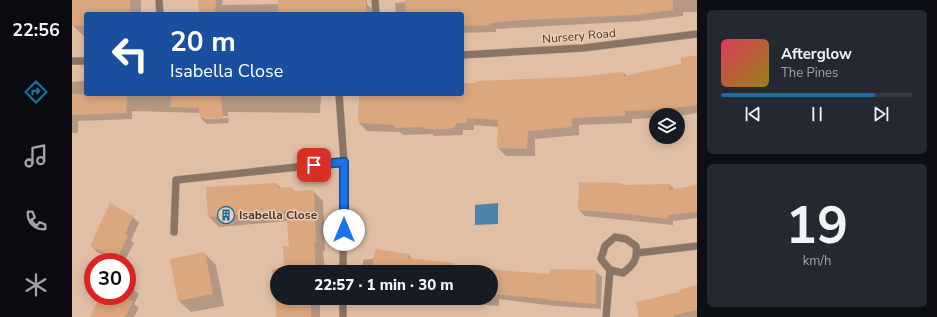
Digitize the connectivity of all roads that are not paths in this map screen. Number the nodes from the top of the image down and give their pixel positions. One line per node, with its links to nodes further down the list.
1 (159, 0): 3 (street)
2 (375, 0): 4 (street)
3 (160, 12)
4 (376, 12)
5 (697, 34): 6 (street, Nursery Road)
6 (464, 55)
7 (84, 60): 8 (street)
8 (72, 61)
9 (339, 96): 10 (street)
10 (344, 162): 11 (street); 14 (street)
11 (174, 232)
12 (697, 246): 13 (street)
13 (637, 253): 15 (street); 15 (street)
14 (343, 265)
15 (610, 270): 18 (street)
16 (343, 305): 17 (street)
17 (343, 317)
18 (606, 317)

